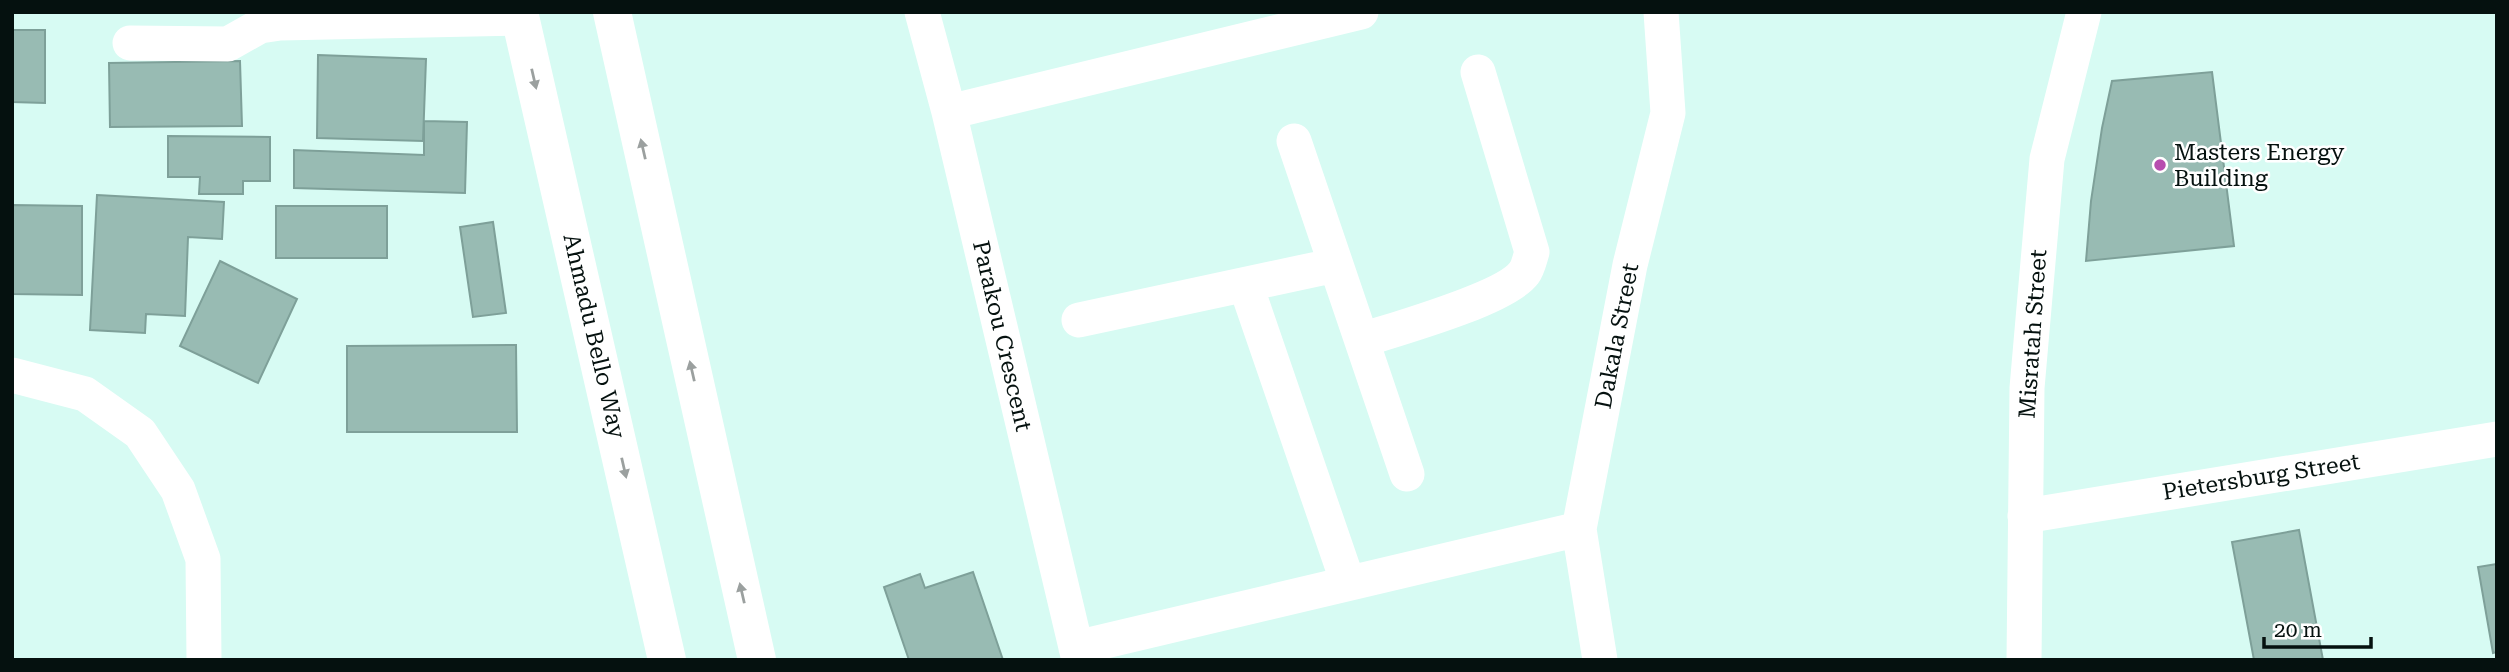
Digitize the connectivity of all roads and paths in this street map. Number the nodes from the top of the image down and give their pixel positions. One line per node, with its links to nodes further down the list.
1 (612, 12): 24 (main road, one-way to 1)
2 (922, 12): 9 (street, Parakou Crescent)
3 (1361, 12): 9 (street)
4 (1661, 12): 19 (street, Dakala Street)
5 (2084, 12): 18 (street, Misratah Street)
6 (519, 15): 7 (street); 23 (main road, Ahmadu Bello Way, one-way to 23)
7 (130, 43)
8 (1478, 72): 14 (street)
9 (949, 112): 21 (street, Parakou Crescent)
10 (1294, 141): 11 (street)
11 (1336, 265): 12 (street); 14 (street)
12 (1246, 286): 13 (street); 20 (street)
13 (1079, 320)
14 (1362, 340): 17 (street)
15 (12, 375): 22 (street)
16 (2497, 439): 18 (street, Pietersburg Street)
17 (1407, 474)
18 (2025, 516): 26 (street, Misratah Street)
19 (1579, 529): 20 (street); 25 (street, Dakala Street)
20 (1348, 583): 21 (street)
21 (1077, 654)
22 (204, 660)
23 (667, 660)
24 (757, 660)
25 (1600, 660)
26 (2024, 660)

